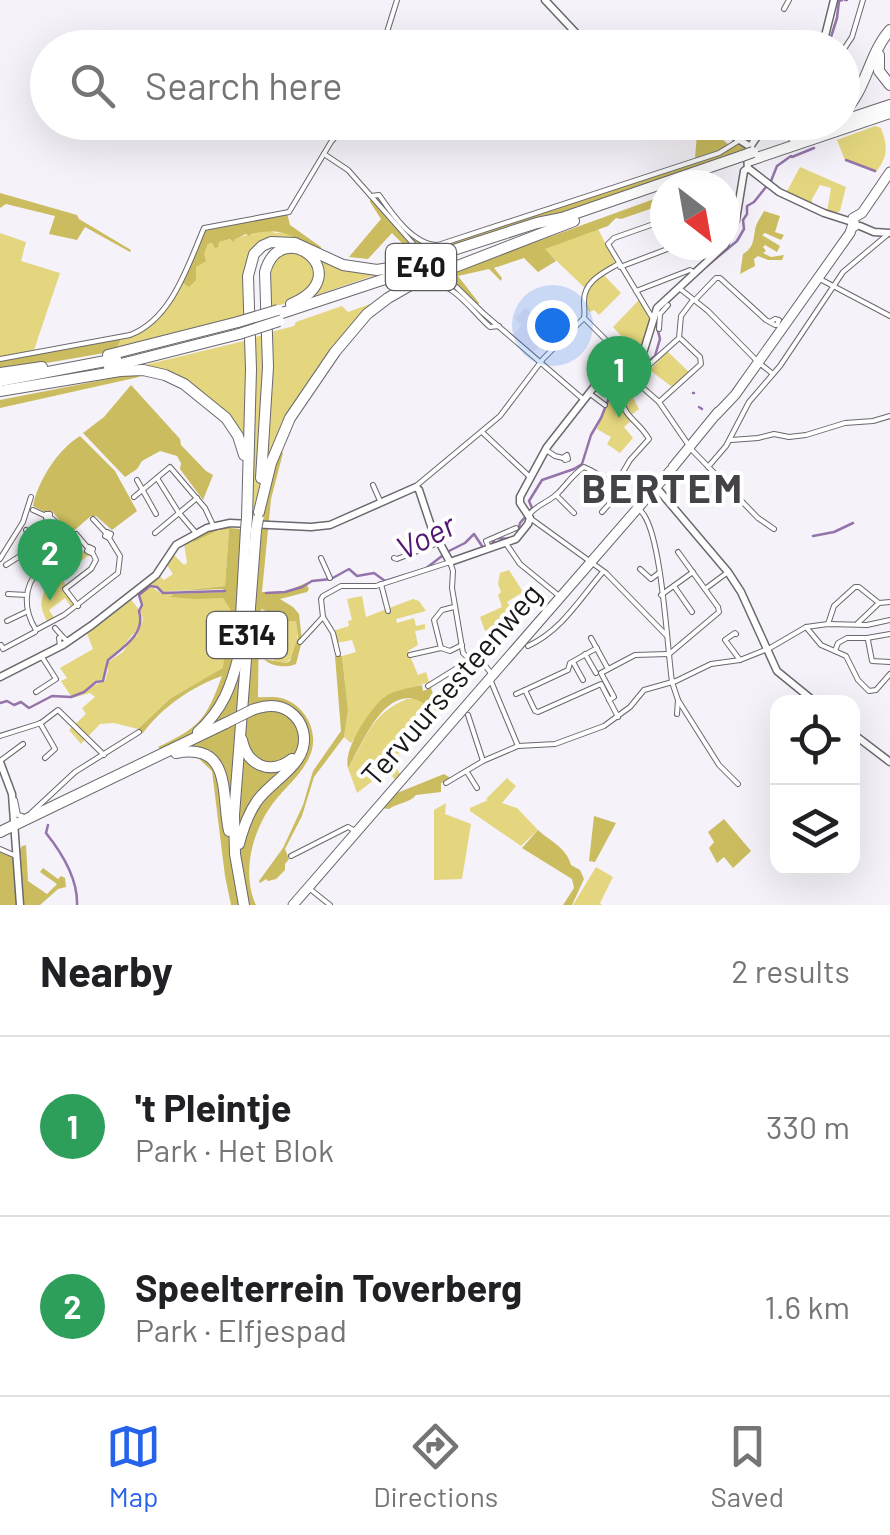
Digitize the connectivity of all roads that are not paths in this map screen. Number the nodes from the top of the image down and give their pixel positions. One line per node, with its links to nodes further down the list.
1 (397, 0): 7 (street)
2 (545, 0): 8 (street)
3 (789, 0): 6 (street)
4 (834, 0): 9 (street)
5 (863, 0): 10 (street)
6 (784, 9)
7 (388, 30)
8 (573, 30)
9 (826, 30)
10 (854, 30)
11 (890, 32): 12 (highway); 13 (highway)
12 (890, 85)
13 (860, 89)
14 (890, 109): 15 (highway, E40); 16 (highway, E40)
15 (860, 117)
16 (860, 119)
17 (334, 140): 22 (street)
18 (740, 140): 23 (street); 27 (street)
19 (758, 140): 23 (street)
20 (789, 140): 23 (highway, E40)
21 (800, 140): 23 (highway, E40)
22 (324, 154): 27 (street); 56 (street)
23 (747, 158): 24 (highway, E40); 28 (street); 29 (highway, E40); 30 (street)
24 (716, 170)
25 (890, 176): 30 (main road, Tervuursesteenweg)
26 (650, 195): 29 (highway, E40)
27 (371, 196): 34 (street)
28 (740, 198)
29 (568, 220): 47 (highway, E40); 78 (highway, E314); 100 (highway)
30 (857, 223): 32 (street); 39 (main road, Tervuursesteenweg)
31 (650, 226): 36 (street)
32 (889, 233): 41 (street)
33 (650, 255): 36 (street)
34 (424, 256)
35 (712, 260): 37 (street)
36 (619, 266): 43 (street); 49 (street)
37 (696, 274): 42 (street); 43 (street)
38 (444, 275): 50 (street)
39 (818, 278): 41 (street); 54 (main road, Tervuursesteenweg)
40 (426, 285): 50 (street)
41 (832, 287): 48 (street); 61 (street)
42 (680, 289): 44 (street); 46 (street)
43 (636, 291): 46 (street)
44 (694, 300): 53 (street); 54 (street); 57 (street)
45 (668, 304): 46 (street)
46 (657, 314): 52 (street); 60 (street)
47 (279, 315): 51 (highway, E40, bridge); 100 (highway, E314)
48 (890, 316)
49 (584, 318): 55 (street); 58 (street)
50 (498, 326): 58 (street)
51 (238, 328): 59 (highway, E40); 64 (highway); 64 (highway, E40)
52 (659, 329)
53 (679, 338): 65 (street); 68 (street)
54 (774, 339): 57 (main road, Tervuursesteenweg)
55 (614, 347): 60 (street); 63 (street)
56 (0, 359)
57 (757, 359): 61 (street); 74 (main road, Tervuursesteenweg)
58 (540, 363): 66 (street); 71 (street)
59 (118, 365): 62 (highway); 64 (highway, E40)
60 (628, 372): 63 (street); 65 (street)
61 (773, 374): 72 (street)
62 (96, 376): 64 (highway); 78 (highway)
63 (604, 380): 66 (street)
64 (0, 382)
65 (638, 384): 68 (street)
66 (586, 397): 69 (street); 73 (street)
67 (620, 397): 77 (street)
68 (659, 402): 74 (street)
69 (605, 405)
70 (890, 416): 72 (street)
71 (482, 432): 79 (street); 85 (street)
72 (731, 440): 76 (street)
73 (546, 450): 75 (street); 79 (street)
74 (687, 451): 76 (street); 83 (main road, Tervuursesteenweg)
75 (563, 458)
76 (708, 467): 102 (street)
77 (623, 472)
78 (247, 473): 100 (highway, E314)
79 (530, 477): 98 (street)
80 (157, 478): 84 (street); 90 (street); 96 (street)
81 (137, 480): 84 (street)
82 (373, 485): 91 (street)
83 (656, 487): 92 (main road, Tervuursesteenweg); 126 (street)
84 (142, 490): 89 (street); 97 (street)
85 (415, 491): 91 (street); 110 (street)
86 (620, 492): 87 (street); 92 (street); 95 (street)
87 (556, 495): 94 (street); 98 (street)
88 (31, 497): 118 (street)
89 (134, 498)
90 (197, 498): 96 (street); 101 (street)
91 (381, 503): 101 (street)
92 (638, 509): 119 (main road, Tervuursesteenweg); 124 (street)
93 (34, 510): 114 (street)
94 (574, 512)
95 (602, 512)
96 (179, 513): 104 (street); 107 (street)
97 (156, 514)
98 (530, 517): 105 (street); 119 (street)
99 (93, 519): 137 (street)
100 (253, 522): 167 (highway, E314); 193 (highway, E314)
101 (213, 525): 107 (street)
102 (774, 529)
103 (26, 530): 112 (street)
104 (154, 533)
105 (516, 533): 108 (street); 111 (street)
106 (76, 534): 137 (street)
107 (196, 534): 155 (street)
108 (505, 542): 115 (street); 134 (street)
109 (76, 543): 114 (street)
110 (438, 543): 115 (street); 117 (street)
111 (489, 547)
112 (34, 548): 120 (street); 121 (street)
113 (678, 552): 125 (street)
114 (60, 553): 121 (street)
115 (447, 557): 128 (street); 138 (street)
116 (321, 558): 127 (street)
117 (394, 558)
118 (0, 559)
119 (591, 563): 123 (street); 134 (main road, Tervuursesteenweg)
120 (6, 564)
121 (46, 564): 133 (street)
122 (640, 569): 124 (street)
123 (603, 572): 152 (street); 159 (street)
124 (658, 572): 132 (street)
125 (692, 572): 129 (street); 130 (street)
126 (728, 572): 130 (street); 162 (street)
127 (330, 578)
128 (381, 584): 139 (street); 142 (street)
129 (674, 586): 132 (street); 141 (street)
130 (705, 589): 166 (street)
131 (8, 594): 133 (street)
132 (661, 594): 152 (street)
133 (27, 595): 140 (street)
134 (560, 598): 178 (main road, Tervuursesteenweg)
135 (890, 602): 136 (street)
136 (880, 603): 145 (street); 146 (street)
137 (78, 606): 147 (street)
138 (456, 606): 157 (street); 161 (street)
139 (388, 611)
140 (26, 612): 144 (street); 149 (street)
141 (692, 612)
142 (323, 617): 156 (street); 164 (street)
143 (890, 620): 146 (street)
144 (6, 621)
145 (828, 624): 146 (street); 148 (street)
146 (856, 624)
147 (54, 626): 149 (street); 155 (street)
148 (809, 628): 162 (street); 163 (street)
149 (36, 630): 158 (street)
150 (736, 634): 171 (street)
151 (890, 634): 154 (street)
152 (666, 635): 166 (street)
153 (592, 638): 160 (street)
154 (867, 638): 163 (street); 173 (street)
155 (62, 641): 169 (street)
156 (300, 642)
157 (462, 644): 161 (street); 170 (street)
158 (2, 645)
159 (528, 646)
160 (596, 646): 165 (street); 174 (street)
161 (441, 648): 168 (street)
162 (766, 649): 171 (street); 186 (street)
163 (834, 651): 176 (street)
164 (338, 654)
165 (586, 654): 172 (street); 175 (street)
166 (668, 654): 174 (street); 180 (street)
167 (239, 655): 199 (highway); 211 (highway, E314)
168 (410, 655)
169 (42, 656): 177 (street); 184 (street)
170 (470, 660): 178 (street); 182 (street)
171 (740, 660): 180 (street)
172 (572, 661): 179 (street); 183 (street)
173 (890, 662)
174 (606, 670): 181 (street)
175 (596, 674)
176 (890, 674)
177 (0, 677)
178 (491, 678): 198 (street); 212 (main road, Tervuursesteenweg)
179 (583, 680)
180 (672, 682): 187 (street); 191 (street)
181 (604, 683): 183 (street); 191 (street)
182 (428, 686)
183 (525, 690): 185 (street)
184 (36, 692)
185 (516, 694)
186 (806, 695)
187 (678, 700): 189 (street); 207 (street)
188 (252, 713): 193 (highway); 199 (highway, bridge); 217 (highway)
189 (678, 714)
190 (468, 715): 202 (street)
191 (618, 717): 198 (street)
192 (40, 723): 195 (street); 200 (street); 201 (street)
193 (240, 726): 217 (highway, E314)
194 (138, 732): 200 (street)
195 (0, 736)
196 (860, 738): 204 (street)
197 (23, 744): 203 (street)
198 (518, 746): 202 (street)
199 (176, 749): 210 (highway); 211 (highway)
200 (104, 755): 209 (street)
201 (46, 758)
202 (483, 761): 205 (street)
203 (0, 762): 209 (street)
204 (890, 762)
205 (467, 772): 206 (street); 208 (street)
206 (446, 783)
207 (738, 784)
208 (477, 788)
209 (12, 794): 210 (street)
210 (14, 828): 213 (highway); 215 (street)
211 (229, 830): 220 (highway, E314)
212 (357, 832): 216 (street); 218 (main road, Tervuursesteenweg)
213 (0, 835)
214 (0, 849): 215 (street)
215 (16, 852): 219 (street)
216 (291, 856)
217 (236, 860): 220 (highway, E314)
218 (309, 887): 221 (main road, Tervuursesteenweg); 222 (street)
219 (20, 905)
220 (241, 905)
221 (293, 905)
222 (330, 905)

